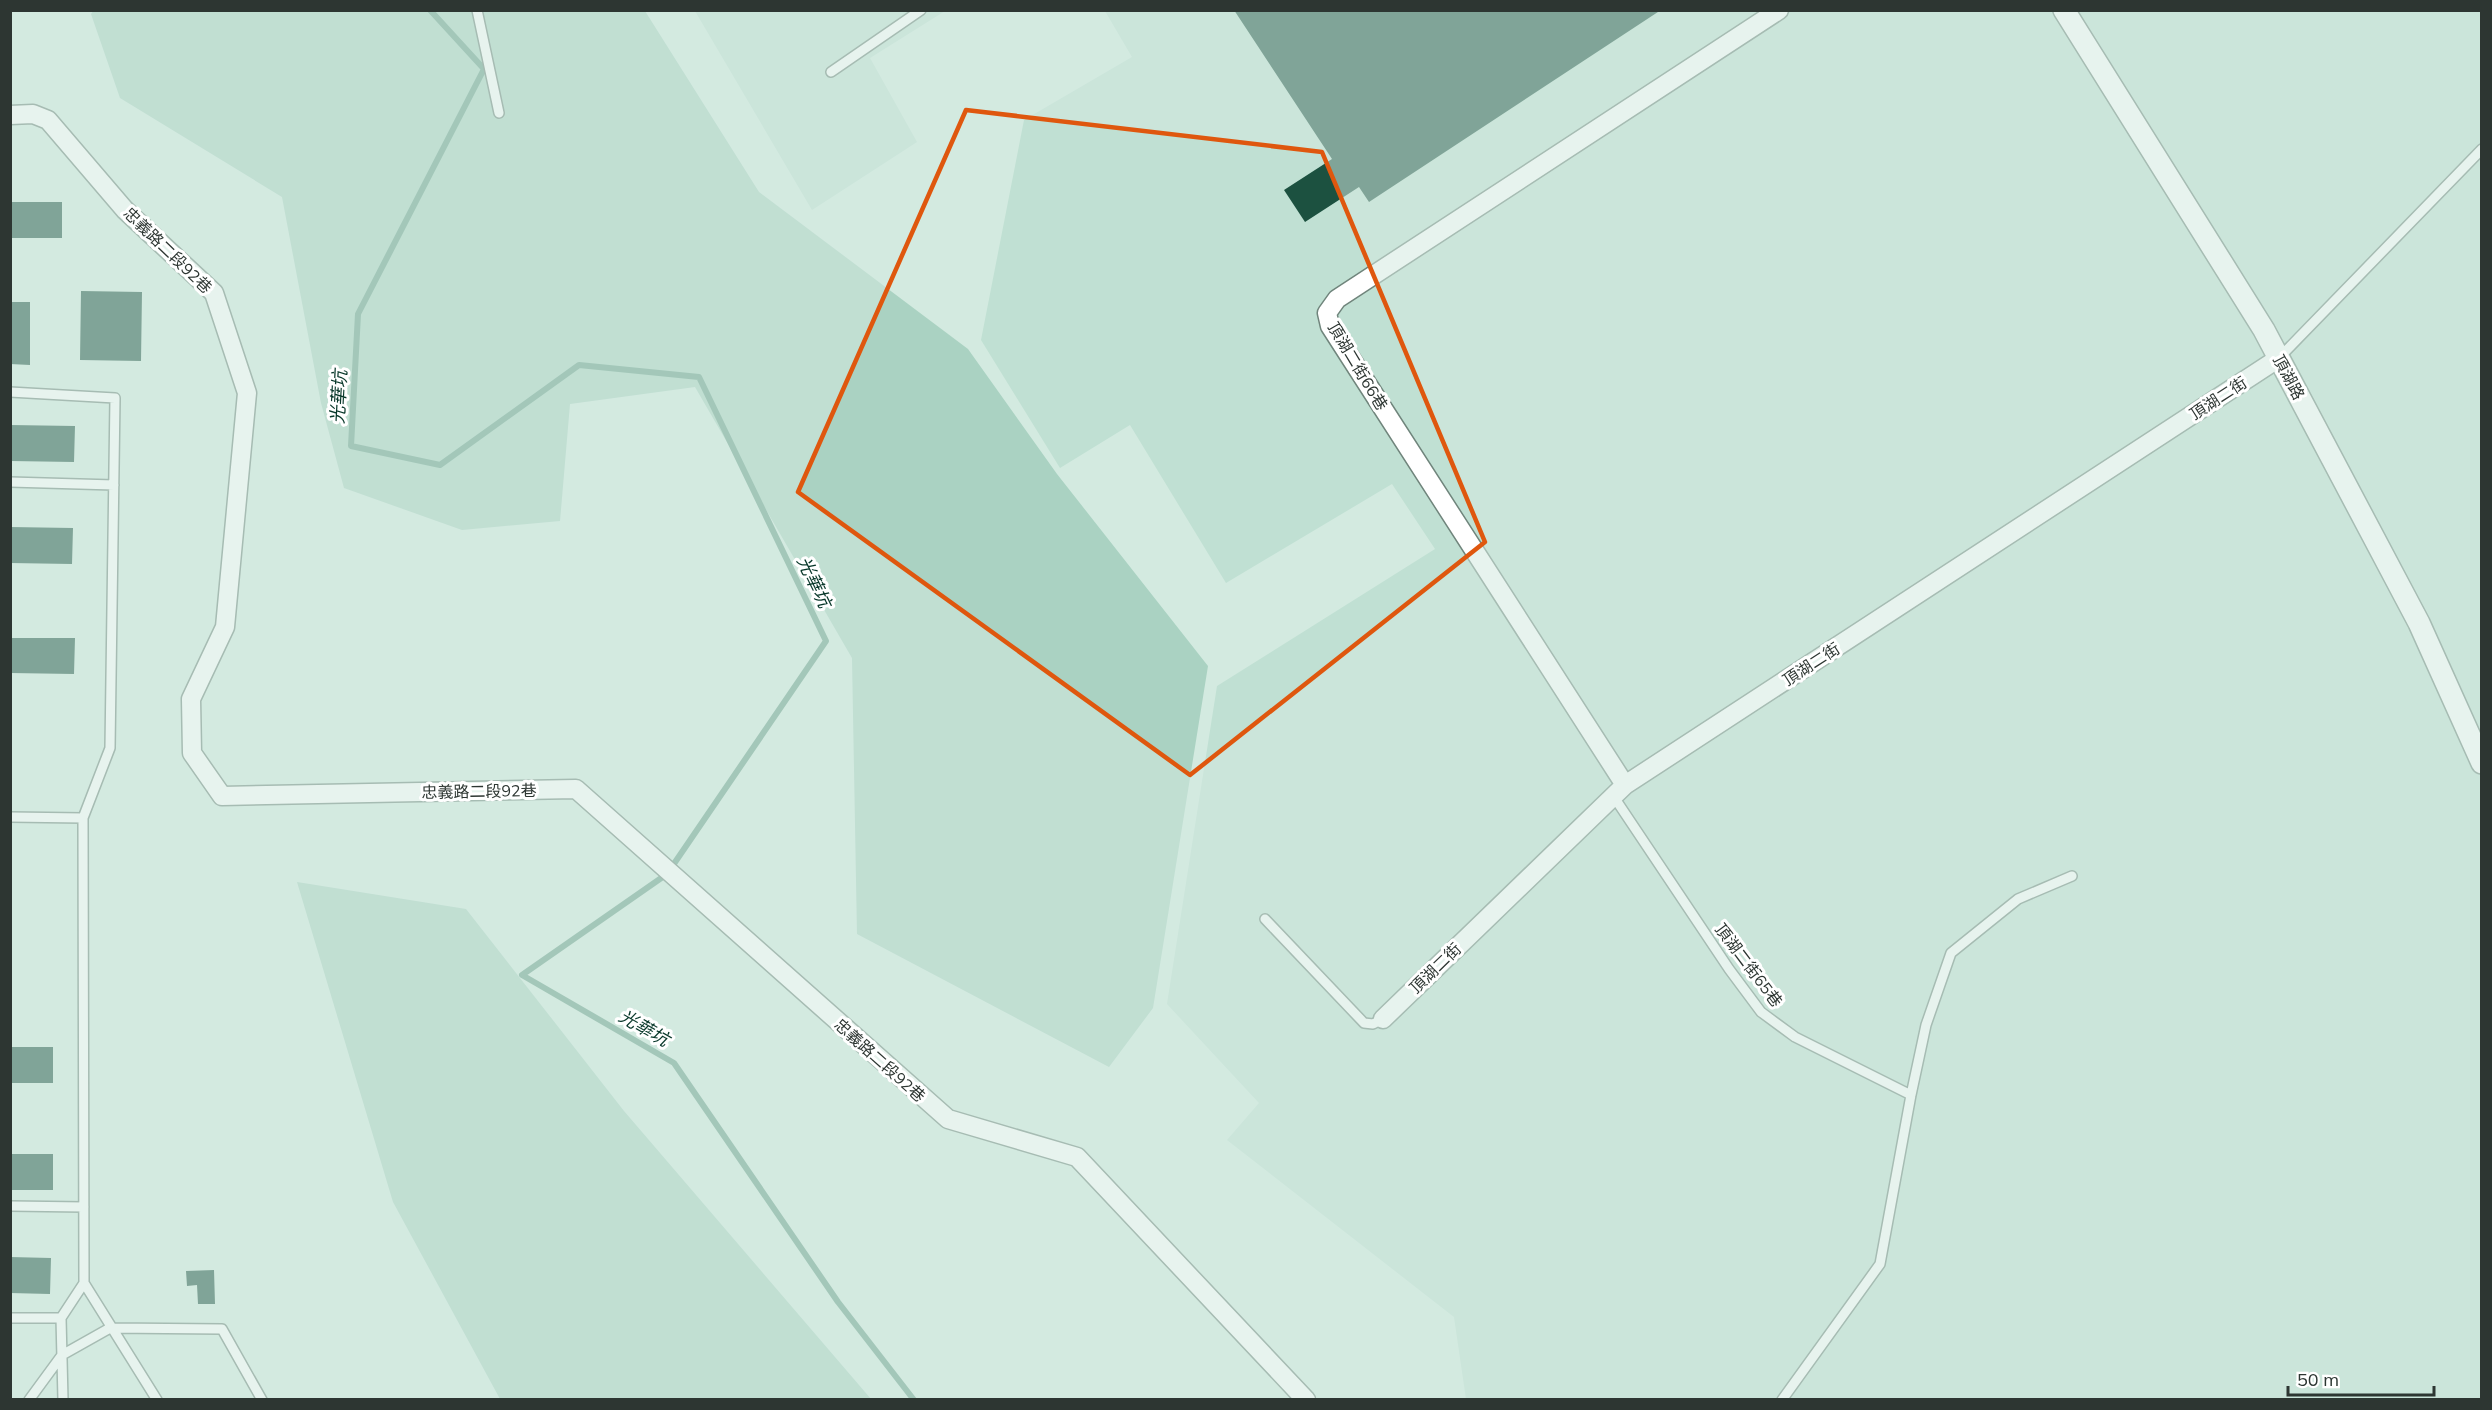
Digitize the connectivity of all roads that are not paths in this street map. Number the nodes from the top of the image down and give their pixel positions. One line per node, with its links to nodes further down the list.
1 (477, 10): 6 (lane)
2 (921, 10): 5 (lane)
3 (1779, 10): 14 (street, 頂湖二街66巷)
4 (2064, 10): 9 (street, 頂湖路)
5 (831, 72)
6 (499, 113)
7 (10, 115): 32 (street, 忠義路二段92巷)
8 (2481, 149): 9 (lane)
9 (2279, 358): 13 (street, 頂湖路); 14 (street, 頂湖二街)
10 (10, 392): 12 (lane)
11 (10, 482): 12 (lane)
12 (114, 485): 16 (lane)
13 (2481, 763)
14 (1620, 791): 19 (street, 頂湖二街); 20 (lane, 頂湖二街65巷)
15 (10, 817): 16 (lane)
16 (83, 818): 22 (lane)
17 (2072, 876): 20 (lane)
18 (1265, 919): 19 (lane)
19 (1383, 1019)
20 (1911, 1095): 33 (lane)
21 (10, 1206): 22 (lane)
22 (84, 1207): 23 (lane)
23 (84, 1283): 25 (lane); 26 (lane)
24 (10, 1318): 25 (lane)
25 (61, 1318): 27 (lane)
26 (110, 1328): 27 (lane); 30 (lane); 31 (lane)
27 (62, 1354): 28 (lane); 29 (lane)
28 (29, 1400)
29 (63, 1400)
30 (157, 1400)
31 (262, 1400)
32 (1306, 1400)
33 (1782, 1400)

